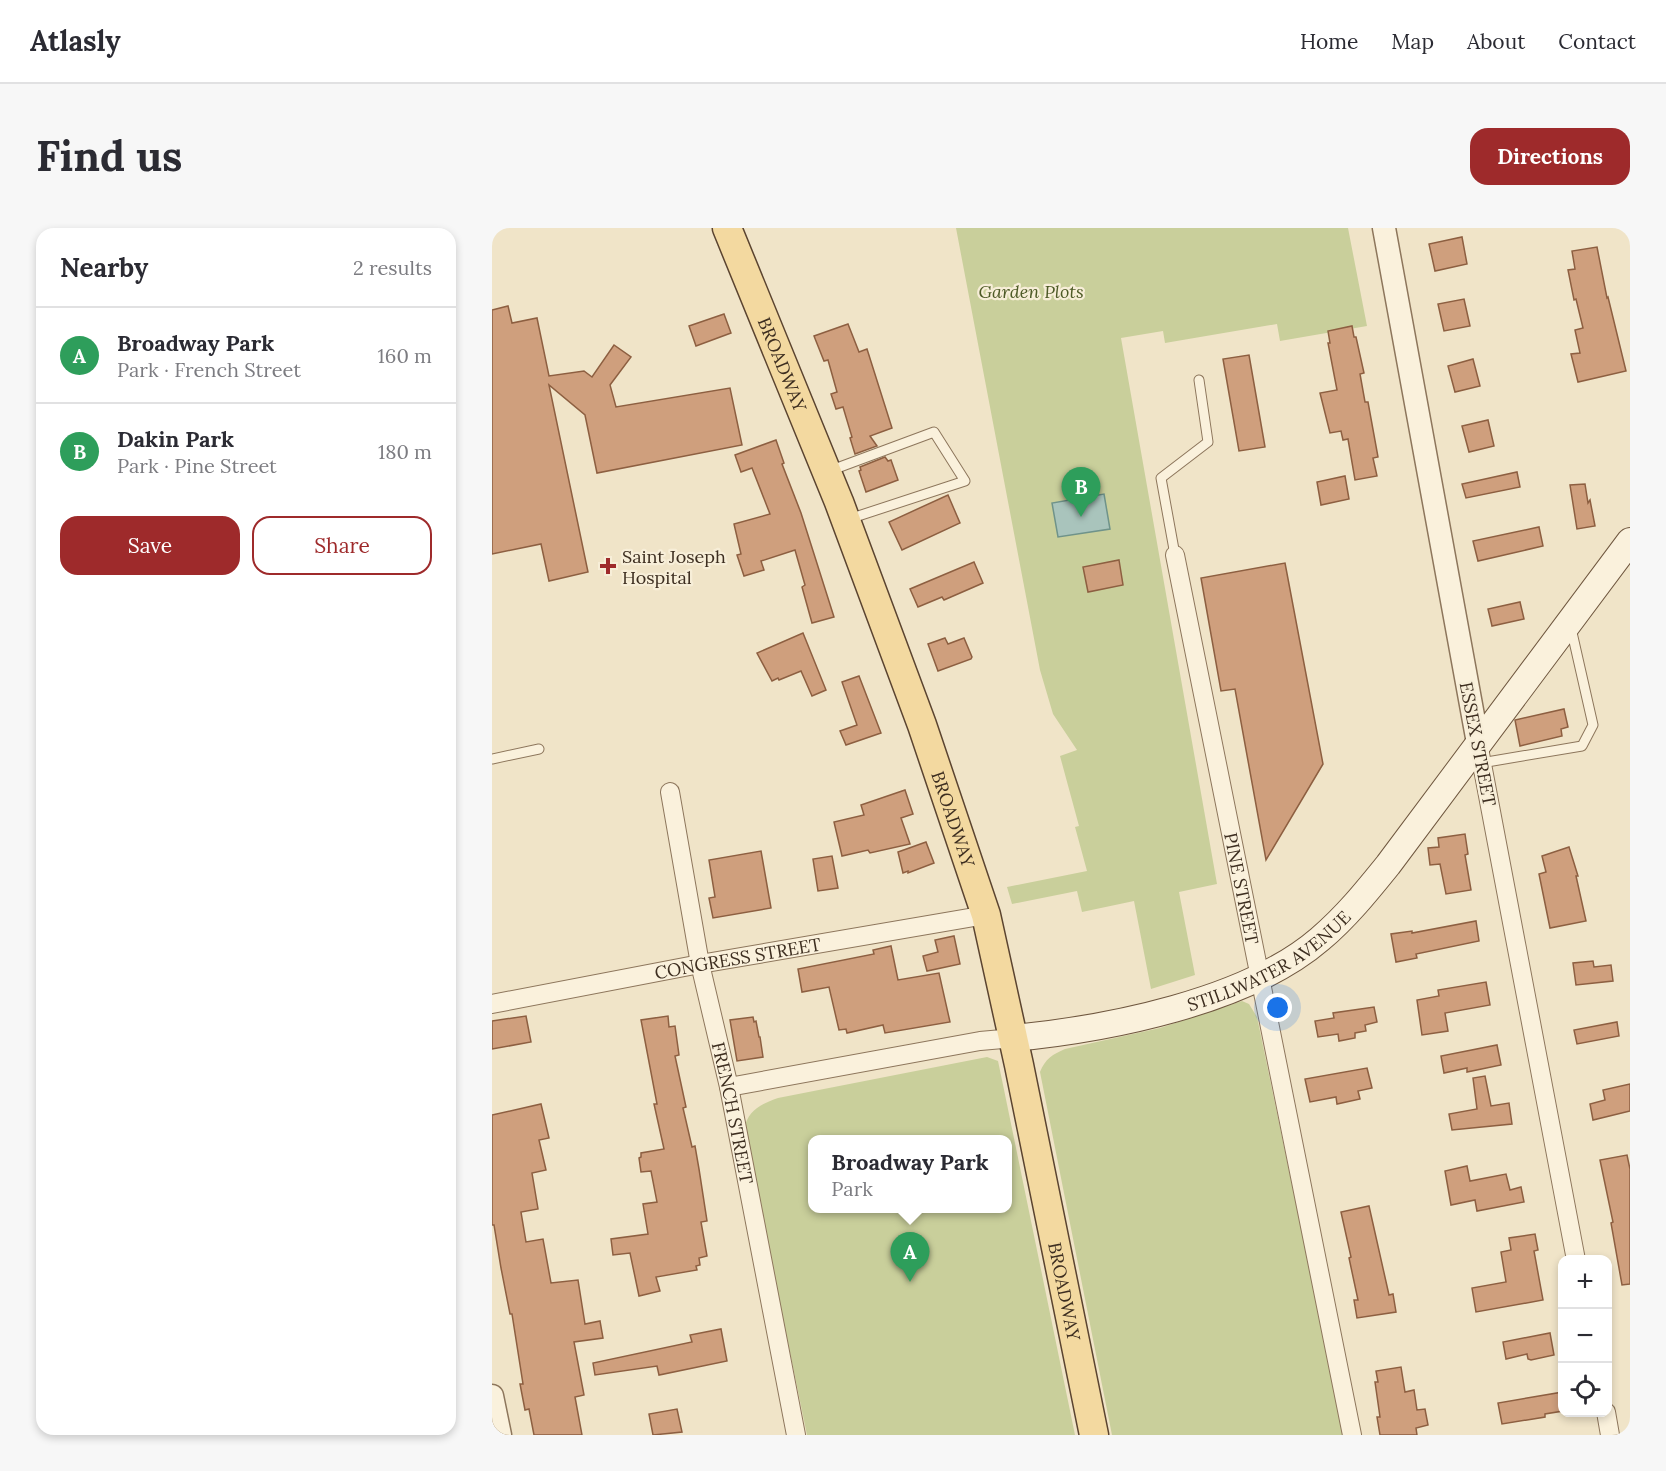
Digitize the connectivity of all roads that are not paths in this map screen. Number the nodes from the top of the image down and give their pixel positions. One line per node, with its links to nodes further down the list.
1 (727, 228): 4 (main road, BROADWAY)
2 (1384, 228): 10 (street, ESSEX STREET)
3 (1198, 380): 7 (lane)
4 (827, 472): 5 (main road, BROADWAY); 5 (lane)
5 (845, 520): 13 (main road, BROADWAY)
6 (1630, 541): 8 (main road, STILLWATER AVENUE)
7 (1175, 555): 15 (street, PINE STREET)
8 (1569, 621): 10 (main road, STILLWATER AVENUE); 10 (lane)
9 (539, 749): 11 (lane)
10 (1479, 753): 15 (main road, STILLWATER AVENUE); 19 (street, ESSEX STREET)
11 (492, 759)
12 (670, 792): 14 (street, FRENCH STREET)
13 (986, 915): 14 (street, CONGRESS STREET); 17 (main road, BROADWAY)
14 (700, 964): 16 (street, CONGRESS STREET); 18 (street, FRENCH STREET)
15 (1260, 976): 17 (main road, STILLWATER AVENUE); 25 (street, PINE STREET)
16 (492, 1004)
17 (1014, 1038): 18 (street, STILLWATER AVENUE); 24 (main road, BROADWAY)
18 (729, 1087): 23 (street, FRENCH STREET)
19 (1575, 1255)
20 (492, 1396): 22 (street)
21 (1607, 1417): 26 (street)
22 (500, 1435)
23 (796, 1435)
24 (1094, 1435)
25 (1352, 1435)
26 (1610, 1435)

